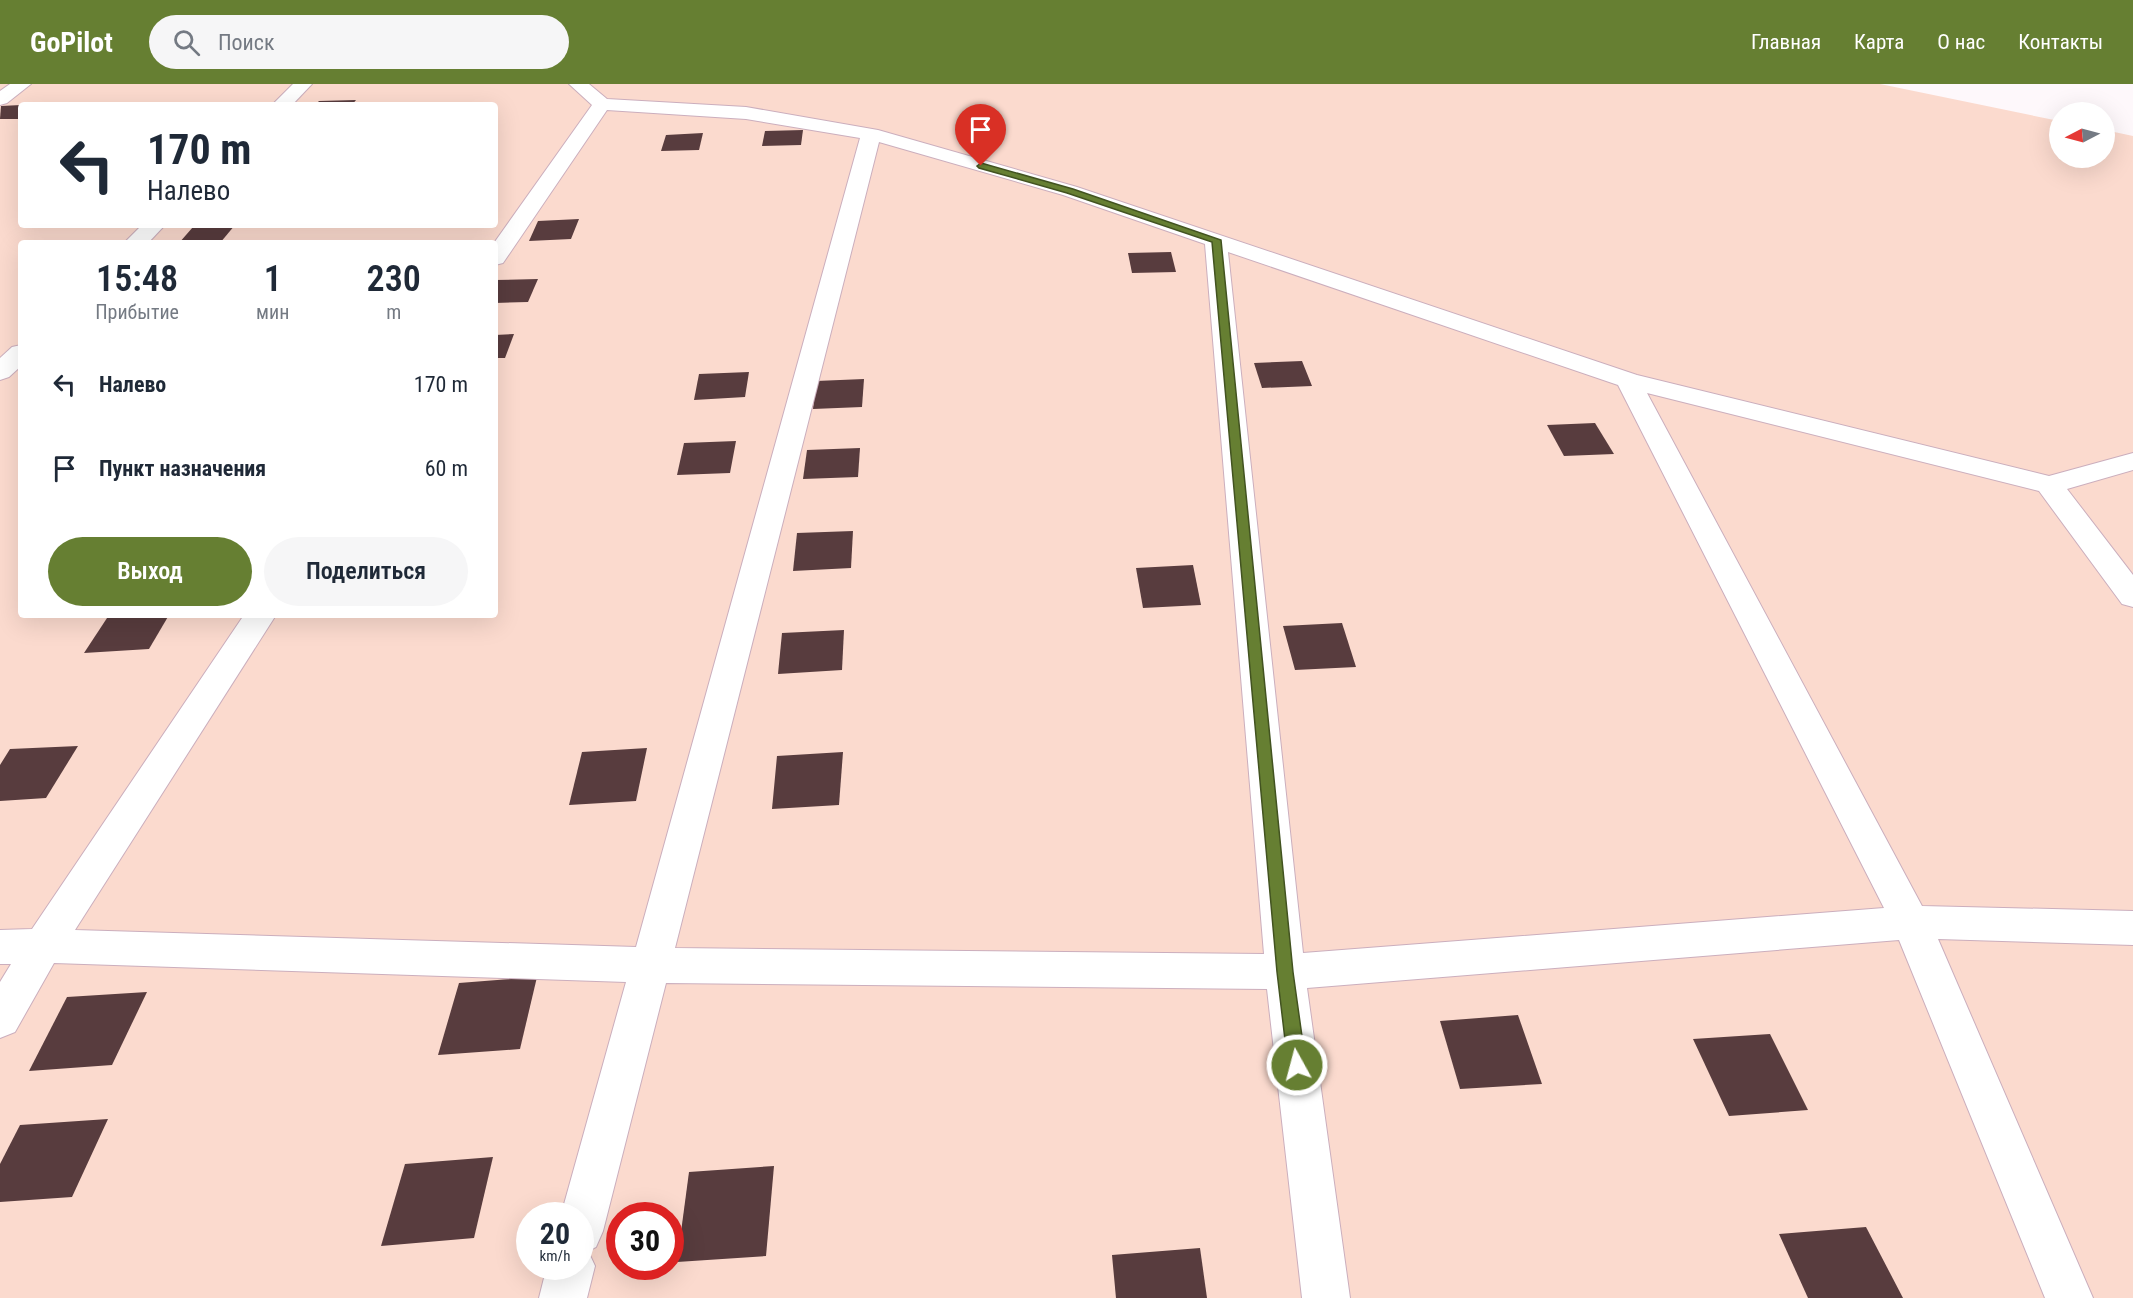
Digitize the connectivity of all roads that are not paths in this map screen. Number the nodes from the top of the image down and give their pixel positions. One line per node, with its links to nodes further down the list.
1 (22, 84): 4 (street)
2 (303, 84): 5 (street)
3 (578, 84): 6 (street)
4 (0, 99)
5 (284, 102)
6 (602, 104): 7 (street); 11 (street)
7 (870, 134): 10 (street); 23 (street)
8 (151, 228): 9 (street)
9 (138, 240)
10 (1216, 240): 14 (street); 24 (street)
11 (498, 254)
12 (18, 355): 13 (street)
13 (0, 372)
14 (1628, 380): 16 (street); 19 (street)
15 (2133, 461): 16 (street)
16 (2049, 485): 17 (street)
17 (2133, 597)
18 (258, 618): 22 (street)
19 (1911, 922): 20 (street); 24 (street); 30 (street)
20 (2133, 928)
21 (0, 946): 22 (street)
22 (43, 946): 23 (street); 25 (street)
23 (652, 964): 24 (street); 26 (street)
24 (1285, 972): 29 (street)
25 (0, 1018)
26 (588, 1202)
27 (568, 1280): 28 (street)
28 (563, 1298)
29 (1326, 1298)
30 (2069, 1298)

